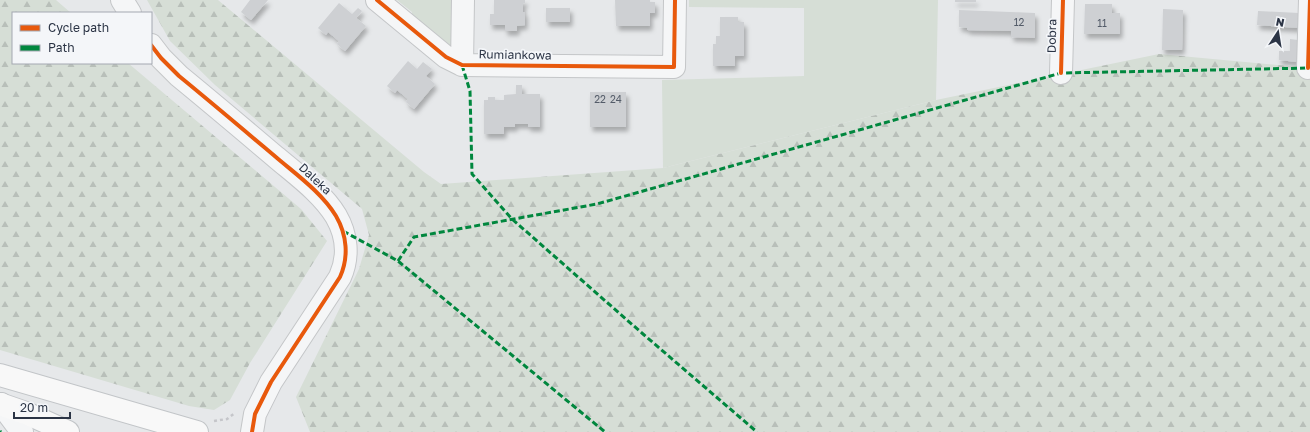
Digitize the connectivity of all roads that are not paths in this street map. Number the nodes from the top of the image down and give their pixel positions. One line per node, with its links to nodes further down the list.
1 (122, 0): 7 (street)
2 (377, 0): 9 (street, Rumiankowa)
3 (463, 0): 9 (street)
4 (675, 0): 9 (street, Rumiankowa)
5 (1063, 0): 11 (street, Dobra)
6 (1310, 0): 10 (street)
7 (129, 12)
8 (152, 46): 17 (street, Daleka)
9 (462, 65)
10 (1308, 68)
11 (1061, 73)
12 (0, 375): 14 (main road)
13 (1, 404): 15 (street); 16 (main road)
14 (204, 426)
15 (22, 432)
16 (68, 432)
17 (252, 432)

